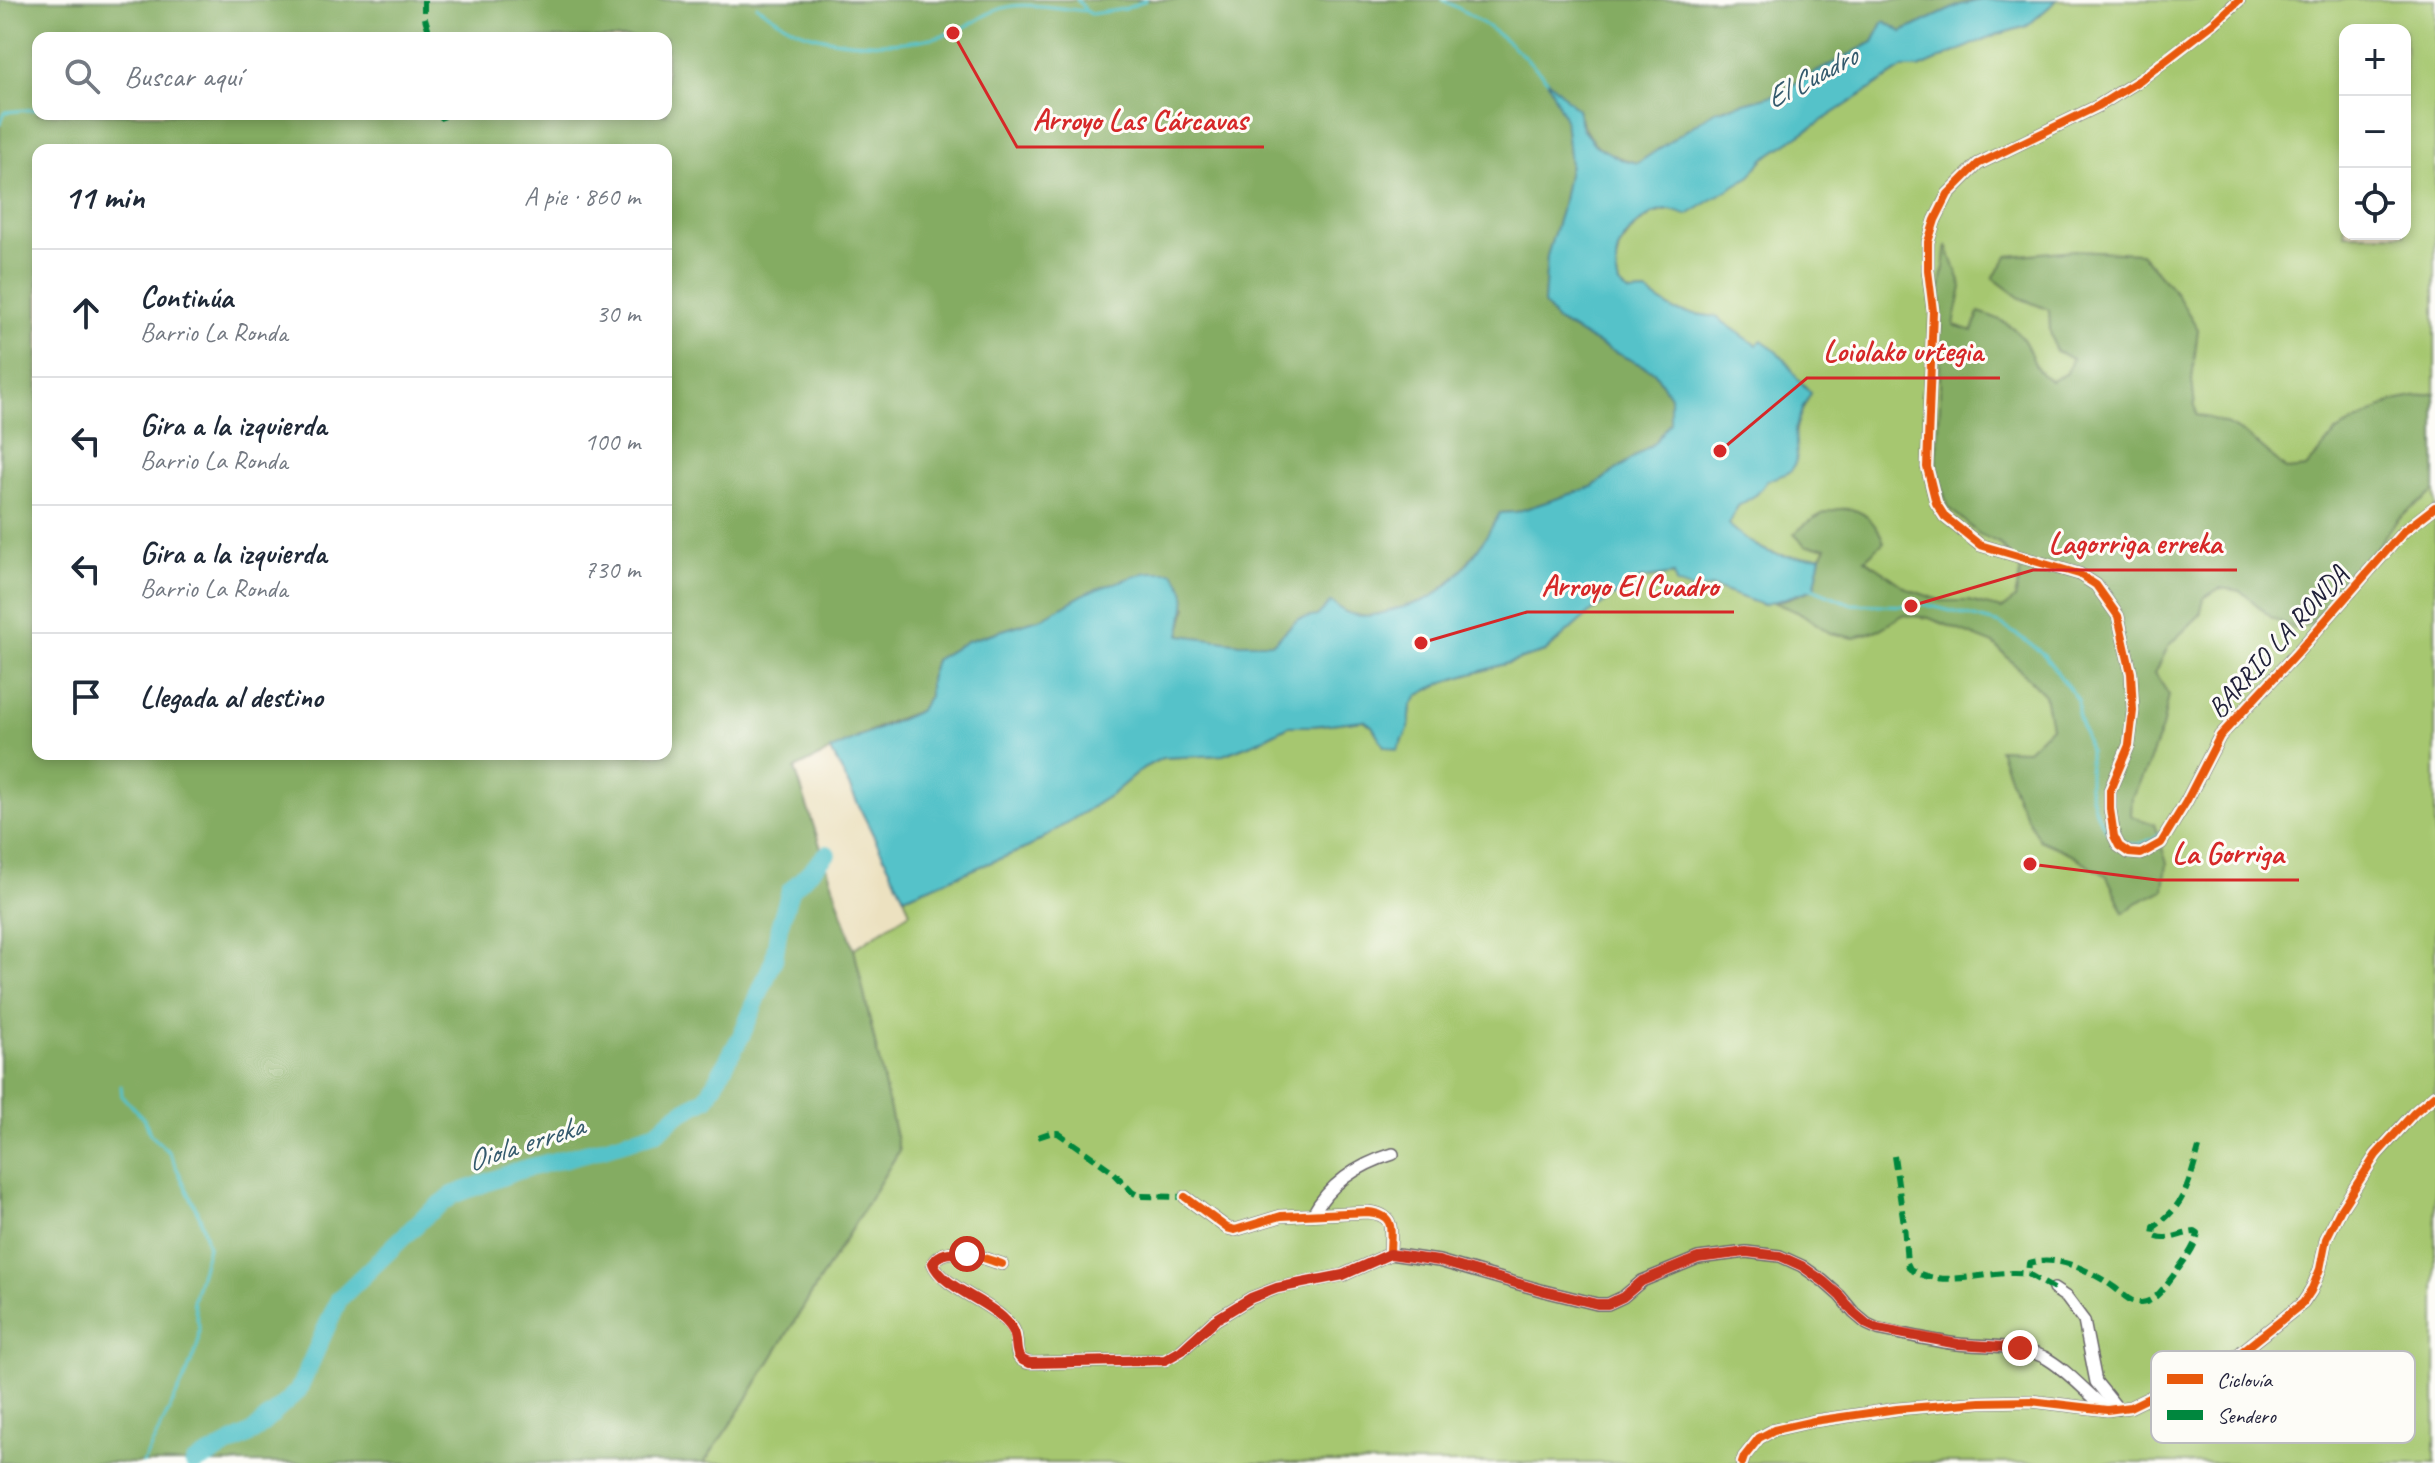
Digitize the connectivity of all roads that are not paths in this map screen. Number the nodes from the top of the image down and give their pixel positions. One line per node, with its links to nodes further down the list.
1 (2239, 0): 2 (street, BARRIO LA RONDA)
2 (2435, 507)
3 (2435, 1095): 10 (street)
4 (1393, 1154): 6 (street)
5 (1185, 1197): 6 (street)
6 (1313, 1214): 7 (street)
7 (1390, 1254): 8 (street); 12 (street)
8 (1002, 1264)
9 (2054, 1289): 12 (street)
10 (2243, 1351)
11 (2151, 1397): 12 (street)
12 (2113, 1409): 13 (street)
13 (1742, 1463)

